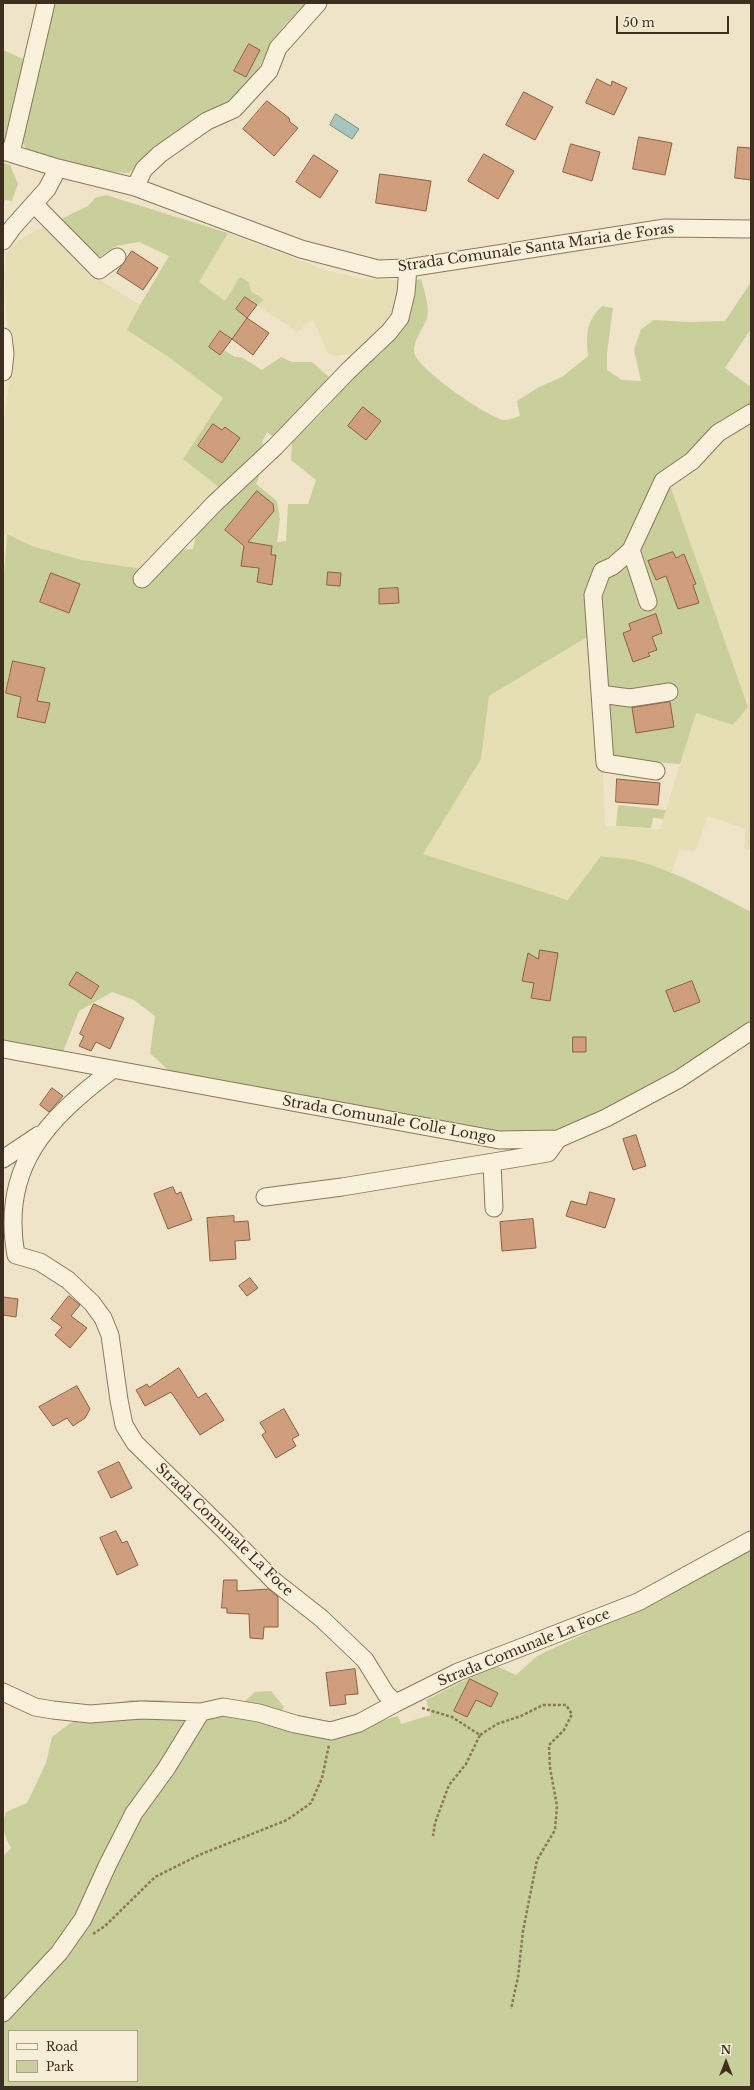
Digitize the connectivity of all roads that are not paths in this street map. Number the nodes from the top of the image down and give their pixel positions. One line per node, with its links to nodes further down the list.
1 (46, 3): 3 (street)
2 (318, 3): 5 (street)
3 (7, 152): 4 (street, Strada Comunale Santa Maria de Foras)
4 (58, 168): 5 (street, Strada Comunale Santa Maria de Foras); 6 (street)
5 (135, 187): 10 (street, Strada Comunale Santa Maria de Foras)
6 (34, 204): 8 (street); 9 (street)
7 (751, 229): 10 (street, Strada Comunale Santa Maria de Foras)
8 (3, 241)
9 (117, 258)
10 (408, 268): 15 (street)
11 (3, 337): 12 (street)
12 (3, 372)
13 (751, 413): 14 (street)
14 (631, 550): 16 (street); 18 (street)
15 (142, 579)
16 (648, 602)
17 (669, 692): 18 (street)
18 (600, 694): 19 (street)
19 (656, 771)
20 (751, 1031): 24 (street, Strada Comunale Colle Longo)
21 (3, 1049): 22 (street, Strada Comunale Colle Longo)
22 (112, 1070): 23 (street, Strada Comunale La Foce); 24 (street, Strada Comunale Colle Longo)
23 (43, 1134): 25 (street); 31 (street, Strada Comunale La Foce)
24 (558, 1139): 26 (street)
25 (3, 1159)
26 (492, 1163): 27 (street); 28 (street)
27 (265, 1197)
28 (494, 1208)
29 (751, 1540): 31 (street, Strada Comunale La Foce)
30 (3, 1692): 32 (street)
31 (396, 1703): 32 (street)
32 (201, 1712): 33 (street)
33 (3, 2013)

